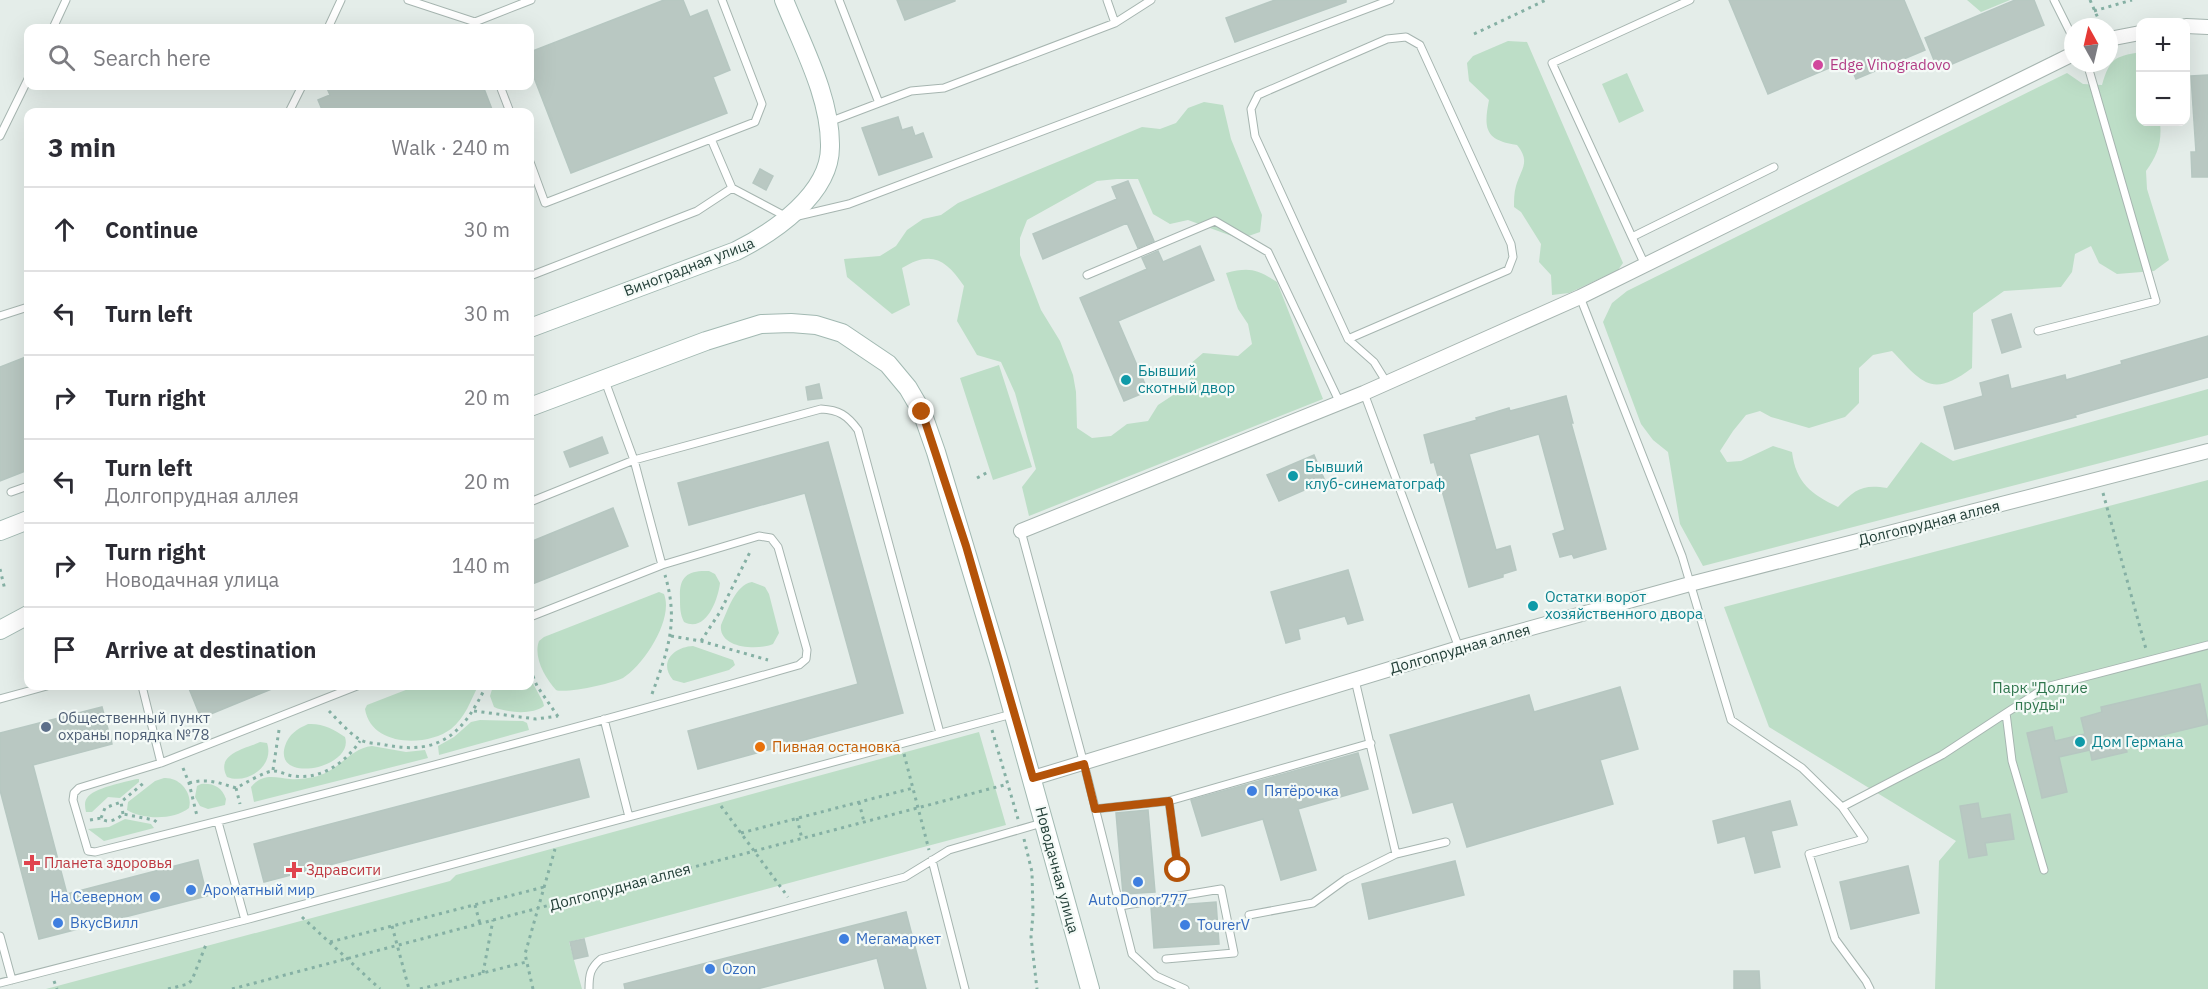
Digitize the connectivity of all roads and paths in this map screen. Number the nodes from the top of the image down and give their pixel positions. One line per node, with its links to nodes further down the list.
1 (66, 0): 20 (lane)
2 (341, 0): 21 (lane)
3 (408, 0): 22 (lane)
4 (531, 0): 23 (lane)
5 (722, 0): 39 (lane)
6 (784, 0): 37 (street, Виноградная улица)
7 (840, 0): 34 (lane)
8 (1107, 0): 19 (lane)
9 (1151, 0): 19 (lane)
10 (1390, 0): 43 (lane)
11 (1545, 0): 26 (path)
12 (1690, 0): 44 (lane)
13 (2054, 0): 18 (lane)
14 (2090, 0): 16 (path)
15 (2132, 0): 16 (path)
16 (2094, 11): 17 (path)
17 (2098, 18)
18 (2064, 20)
19 (1115, 23): 34 (lane)
20 (54, 24)
21 (330, 24)
22 (473, 24)
23 (478, 24)
24 (2190, 27): 25 (street)
25 (2208, 27)
26 (1474, 34)
27 (2136, 34): 28 (street)
28 (2118, 37)
29 (2064, 58): 45 (street)
30 (2090, 72): 52 (lane)
31 (24, 87): 38 (lane)
32 (300, 90): 35 (lane)
33 (502, 90): 36 (lane)
34 (879, 103): 37 (lane)
35 (291, 108)
36 (508, 108)
37 (829, 122): 43 (street, Виноградная улица)
38 (0, 136)
39 (711, 139): 41 (lane); 42 (lane)
40 (1774, 167): 44 (lane)
41 (534, 179)
42 (732, 188): 43 (lane); 46 (lane)
43 (789, 218): 51 (street, Виноградная улица)
44 (1632, 237): 45 (lane)
45 (1645, 265): 48 (street)
46 (534, 274)
47 (1087, 274): 57 (lane)
48 (1580, 297): 55 (street); 73 (lane)
49 (24, 309): 50 (lane)
50 (0, 316)
51 (534, 327)
52 (2038, 331)
53 (1348, 339): 53 (lane); 55 (lane)
54 (604, 378): 58 (street, Новодачная улица); 60 (lane); 94 (street, Новодачная улица)
55 (1387, 383): 56 (street)
56 (1364, 393): 57 (street); 81 (lane)
57 (1340, 403): 69 (street)
58 (534, 405)
59 (2208, 451): 63 (street, Долгопрудная аллея)
60 (633, 460): 66 (lane); 71 (lane); 101 (lane)
61 (990, 471): 62 (path)
62 (977, 478)
63 (2100, 480): 73 (street, Долгопрудная аллея); 82 (path)
64 (24, 487): 65 (lane)
65 (10, 492)
66 (534, 500)
67 (24, 521): 68 (street)
68 (1, 528)
69 (1021, 531): 107 (lane)
70 (759, 536): 71 (lane); 79 (path); 83 (lane)
71 (662, 565): 75 (lane); 78 (path)
72 (0, 569): 74 (path)
73 (1690, 584): 81 (street, Долгопрудная аллея); 118 (lane)
74 (5, 590)
75 (534, 615)
76 (24, 617): 77 (street)
77 (0, 630)
78 (671, 636): 79 (path); 92 (path)
79 (701, 641): 83 (path)
80 (2208, 645): 82 (lane)
81 (1459, 648): 85 (street, Долгопрудная аллея)
82 (2149, 660): 95 (lane)
83 (781, 670): 92 (lane)
84 (534, 679): 96 (path)
85 (1355, 680): 103 (lane); 107 (street, Долгопрудная аллея)
86 (33, 690): 90 (lane)
87 (143, 690): 106 (lane)
88 (347, 690): 91 (lane)
89 (484, 690): 93 (path)
90 (0, 699)
91 (318, 701): 97 (lane); 102 (path)
92 (648, 707): 98 (lane)
93 (474, 711): 96 (path); 102 (path)
94 (1014, 713): 99 (lane); 110 (street, Новодачная улица)
95 (2006, 713): 118 (lane); 141 (lane)
96 (558, 716): 100 (path)
97 (276, 717): 105 (lane); 109 (path)
98 (604, 719): 100 (lane); 122 (lane)
99 (989, 720): 101 (lane); 112 (path)
100 (567, 729): 125 (lane)
101 (940, 733): 104 (lane)
102 (360, 741): 109 (path)
103 (1371, 743): 115 (lane); 138 (lane)
104 (901, 744): 113 (path); 114 (lane)
105 (178, 756): 106 (lane); 111 (path)
106 (161, 763): 108 (lane)
107 (1084, 764): 110 (street, Долгопрудная аллея); 120 (lane)
108 (147, 767): 116 (path); 127 (lane)
109 (273, 770): 111 (path)
110 (1033, 778): 128 (street, Новодачная улица)
111 (189, 783): 129 (path)
112 (1008, 784): 119 (path, Долгопрудная аллея); 130 (path)
113 (913, 788): 117 (path); 119 (path)
114 (713, 794): 122 (lane); 131 (path)
115 (1169, 801): 120 (lane); 140 (lane)
116 (121, 802): 121 (path); 123 (path)
117 (859, 802): 124 (path); 126 (path)
118 (1842, 807): 175 (lane)
119 (918, 808): 126 (path, Долгопрудная аллея); 136 (path)
120 (1095, 809): 144 (lane)
121 (123, 814): 123 (path); 132 (path)
122 (629, 817): 133 (lane)
123 (100, 818): 127 (path)
124 (797, 818): 131 (path); 134 (path)
125 (218, 822): 129 (lane); 149 (lane)
126 (864, 822): 134 (path, Долгопрудная аллея)
127 (79, 823): 132 (lane)
128 (1045, 823): 130 (lane); 173 (street, Новодачная улица)
129 (199, 827): 132 (lane)
130 (1021, 830): 139 (lane); 172 (path)
131 (741, 833): 137 (path)
132 (167, 834)
133 (559, 836): 142 (path); 145 (lane)
134 (802, 839): 137 (path, Долгопрудная аллея)
135 (1446, 842): 138 (lane)
136 (928, 846)
137 (754, 851): 146 (path); 147 (path, Долгопрудная аллея)
138 (1396, 854): 148 (lane)
139 (932, 860): 146 (lane); 171 (lane)
140 (1178, 870)
141 (2044, 870)
142 (544, 887): 143 (path); 147 (path)
143 (475, 905): 151 (path); 152 (path)
144 (1120, 906): 158 (lane); 174 (lane)
145 (292, 907): 149 (lane); 155 (path)
146 (794, 907): 170 (lane)
147 (538, 908): 150 (path, Долгопрудная аллея); 159 (path)
148 (1249, 915)
149 (245, 920): 153 (lane)
150 (493, 920): 151 (path, Долгопрудная аллея); 160 (path)
151 (480, 924): 156 (path, Долгопрудная аллея)
152 (392, 926): 155 (path); 156 (path)
153 (211, 929): 161 (lane); 163 (path)
154 (0, 936): 161 (lane)
155 (330, 942): 157 (path)
156 (397, 945): 157 (path, Долгопрудная аллея); 167 (path)
157 (348, 958): 165 (path, Долгопрудная аллея); 166 (path)
158 (1166, 959)
159 (526, 962): 160 (path); 169 (path)
160 (483, 973): 168 (path)
161 (12, 980): 162 (lane)
162 (0, 983)
163 (177, 988): 164 (path)
164 (168, 989)
165 (232, 989)
166 (380, 989)
167 (409, 989)
168 (420, 989)
169 (533, 989)
170 (589, 989)
171 (965, 989)
172 (1037, 989)
173 (1090, 989)
174 (1185, 989)
175 (1870, 989)

